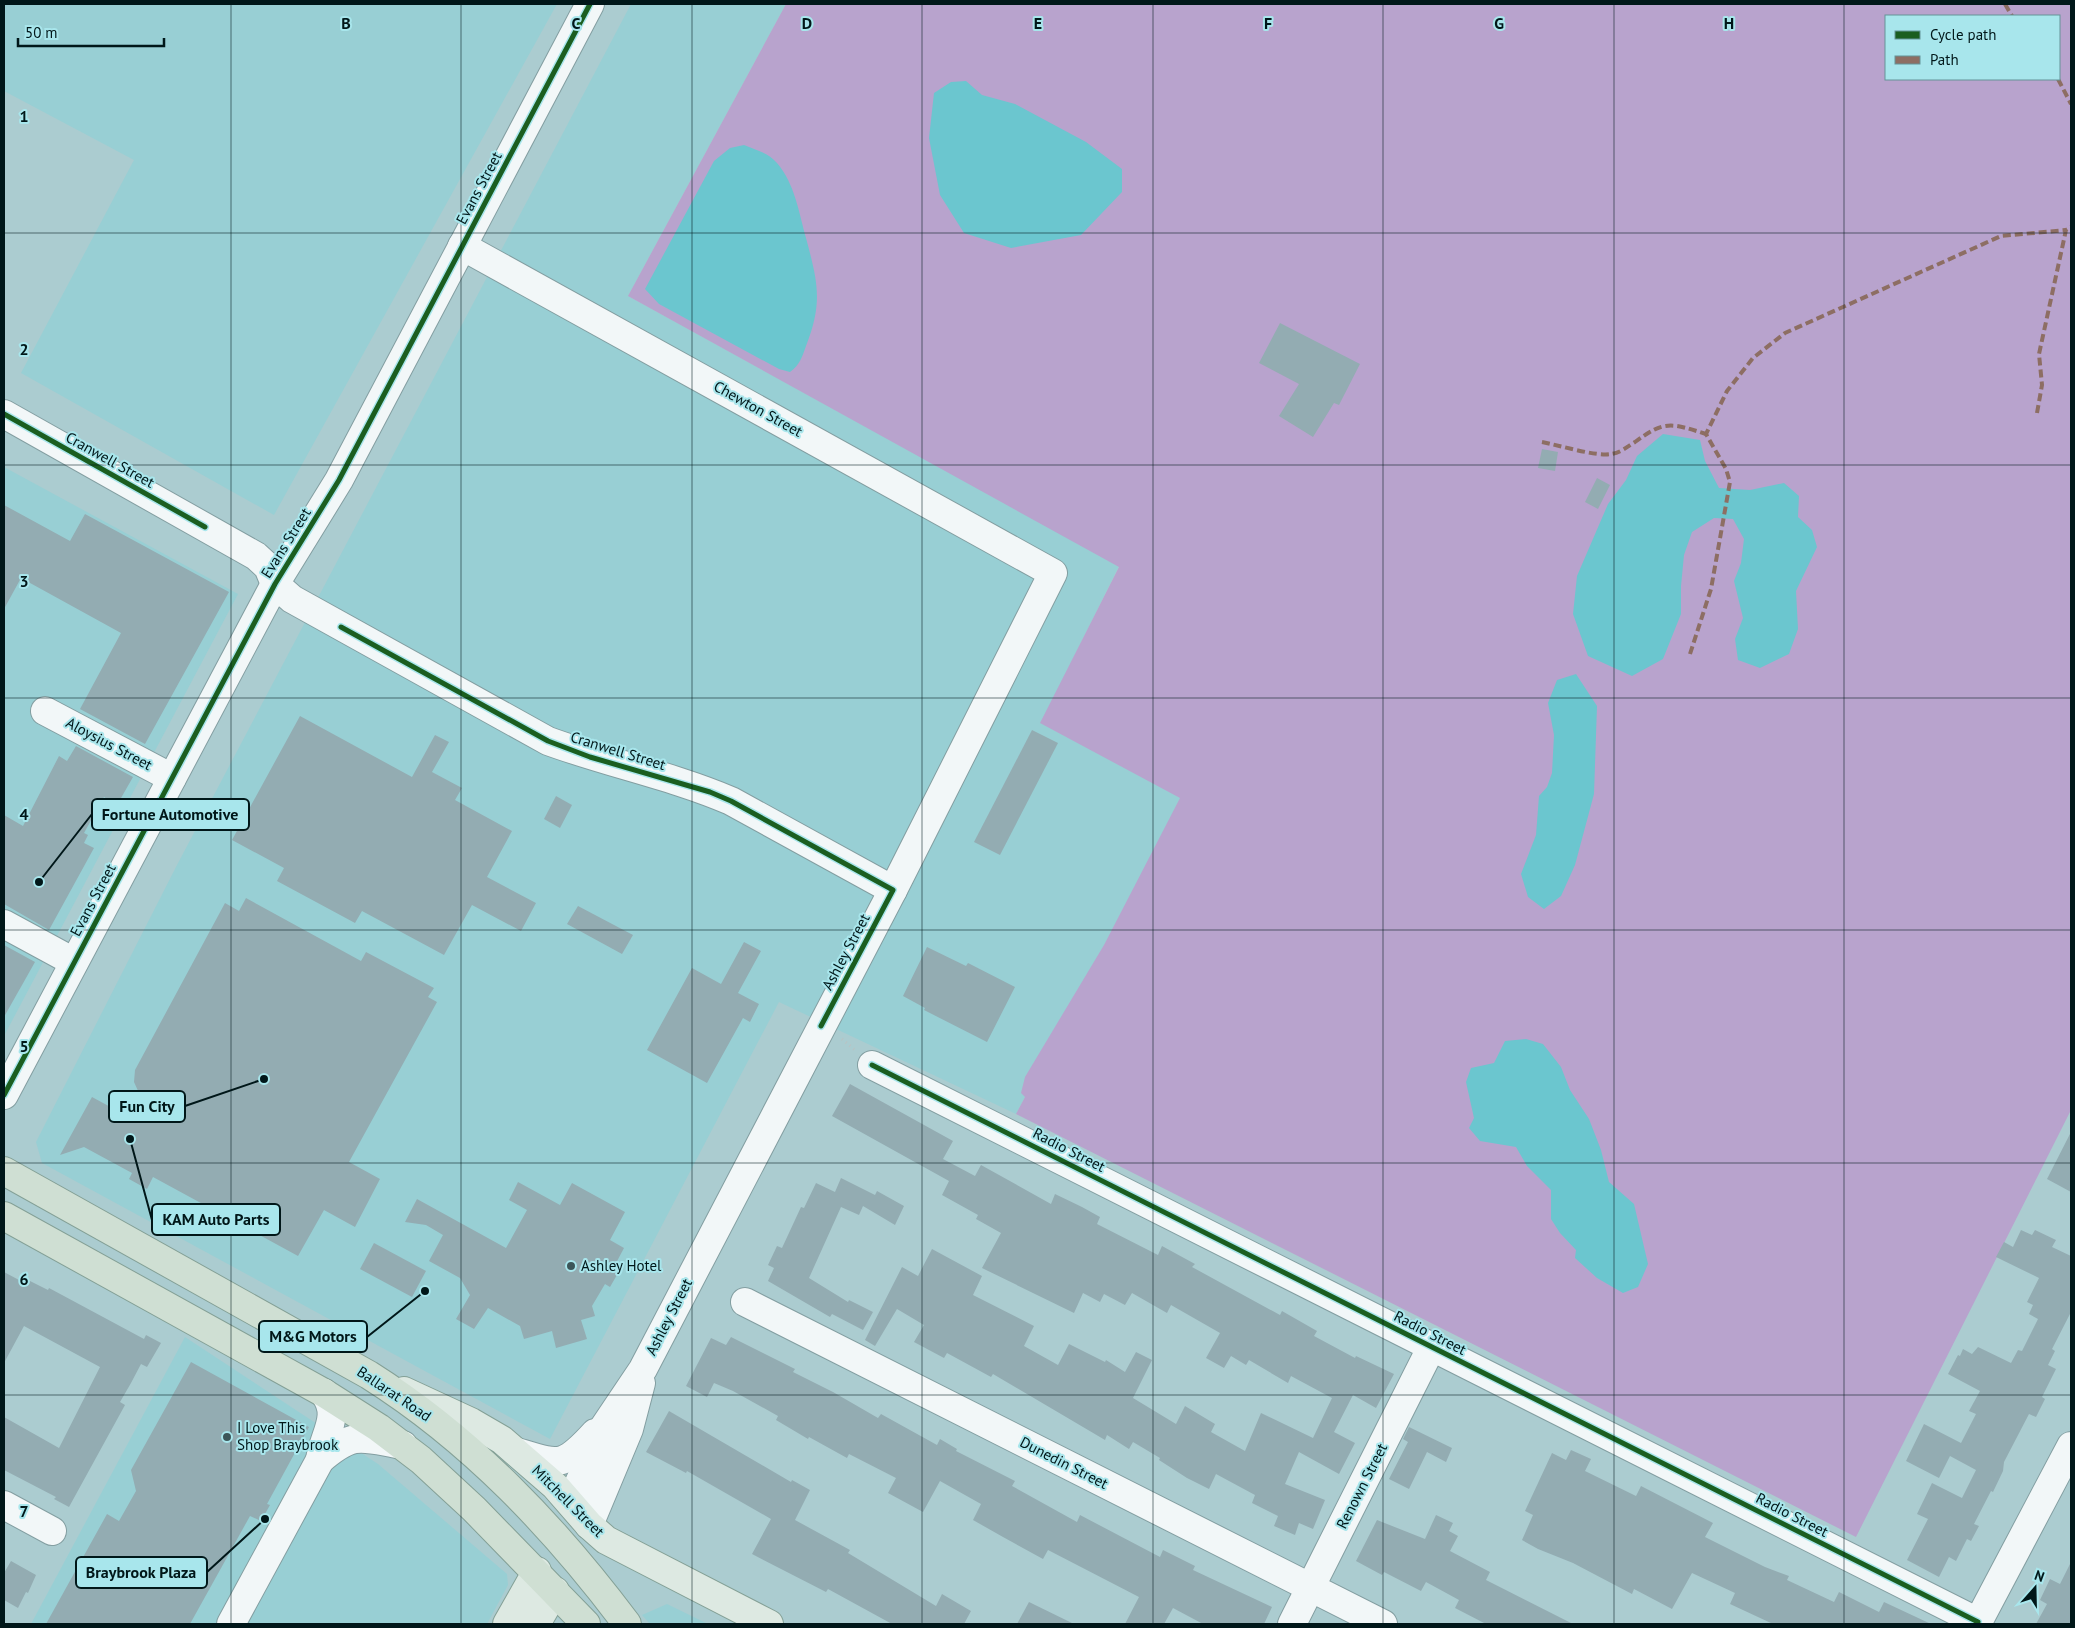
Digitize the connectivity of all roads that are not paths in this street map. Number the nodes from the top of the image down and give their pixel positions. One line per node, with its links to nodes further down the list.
1 (590, 4): 2 (street, Evans Street)
2 (462, 246): 4 (street, Chewton Street); 5 (street, Evans Street)
3 (4, 414): 5 (street, Cranwell Street)
4 (1053, 573): 8 (street, Ashley Street)
5 (275, 584): 7 (street, Evans Street); 8 (street, Cranwell Street)
6 (45, 711): 7 (street, Aloysius Street)
7 (172, 778): 10 (street, Evans Street)
8 (893, 890): 17 (street, Ashley Street)
9 (4, 924): 10 (street)
10 (74, 962): 12 (street, Evans Street)
11 (872, 1064): 16 (street, Radio Street)
12 (4, 1095)
13 (4, 1171): 18 (highway, Ballarat Road)
14 (4, 1216): 19 (highway)
15 (745, 1302): 32 (street, Dunedin Street)
16 (1431, 1348): 32 (street, Renown Street); 34 (street, Radio Street)
17 (644, 1369): 20 (street, Ashley Street); 27 (street, Ashley Street)
18 (369, 1375): 23 (main road, Mitchell Street); 29 (highway, Ballarat Road)
19 (324, 1393): 21 (highway); 24 (street)
20 (607, 1421): 23 (street); 25 (street, Ashley Street)
21 (403, 1445): 24 (street); 31 (highway)
22 (2071, 1446): 34 (street)
23 (517, 1452): 25 (main road, Mitchell Street)
24 (320, 1460): 35 (street)
25 (571, 1501): 27 (main road, Mitchell Street); 29 (main road, Ashley Street)
26 (4, 1505): 28 (street)
27 (589, 1525): 30 (main road, Ashley Street); 40 (main road, Mitchell Street)
28 (52, 1531)
29 (555, 1535): 30 (highway, Ballarat Road); 31 (highway, Ashley Street)
30 (574, 1556): 33 (highway, Ashley Street); 39 (highway, Ballarat Road)
31 (537, 1571): 33 (highway); 36 (main road, Ashley Street)
32 (1310, 1588): 41 (street, Renown Street); 42 (street, Dunedin Street)
33 (555, 1591): 37 (main road, Ashley Street); 38 (highway)
34 (1977, 1623)
35 (231, 1624)
36 (507, 1624)
37 (536, 1624)
38 (586, 1624)
39 (627, 1624)
40 (769, 1624)
41 (1292, 1624)
42 (1383, 1624)

